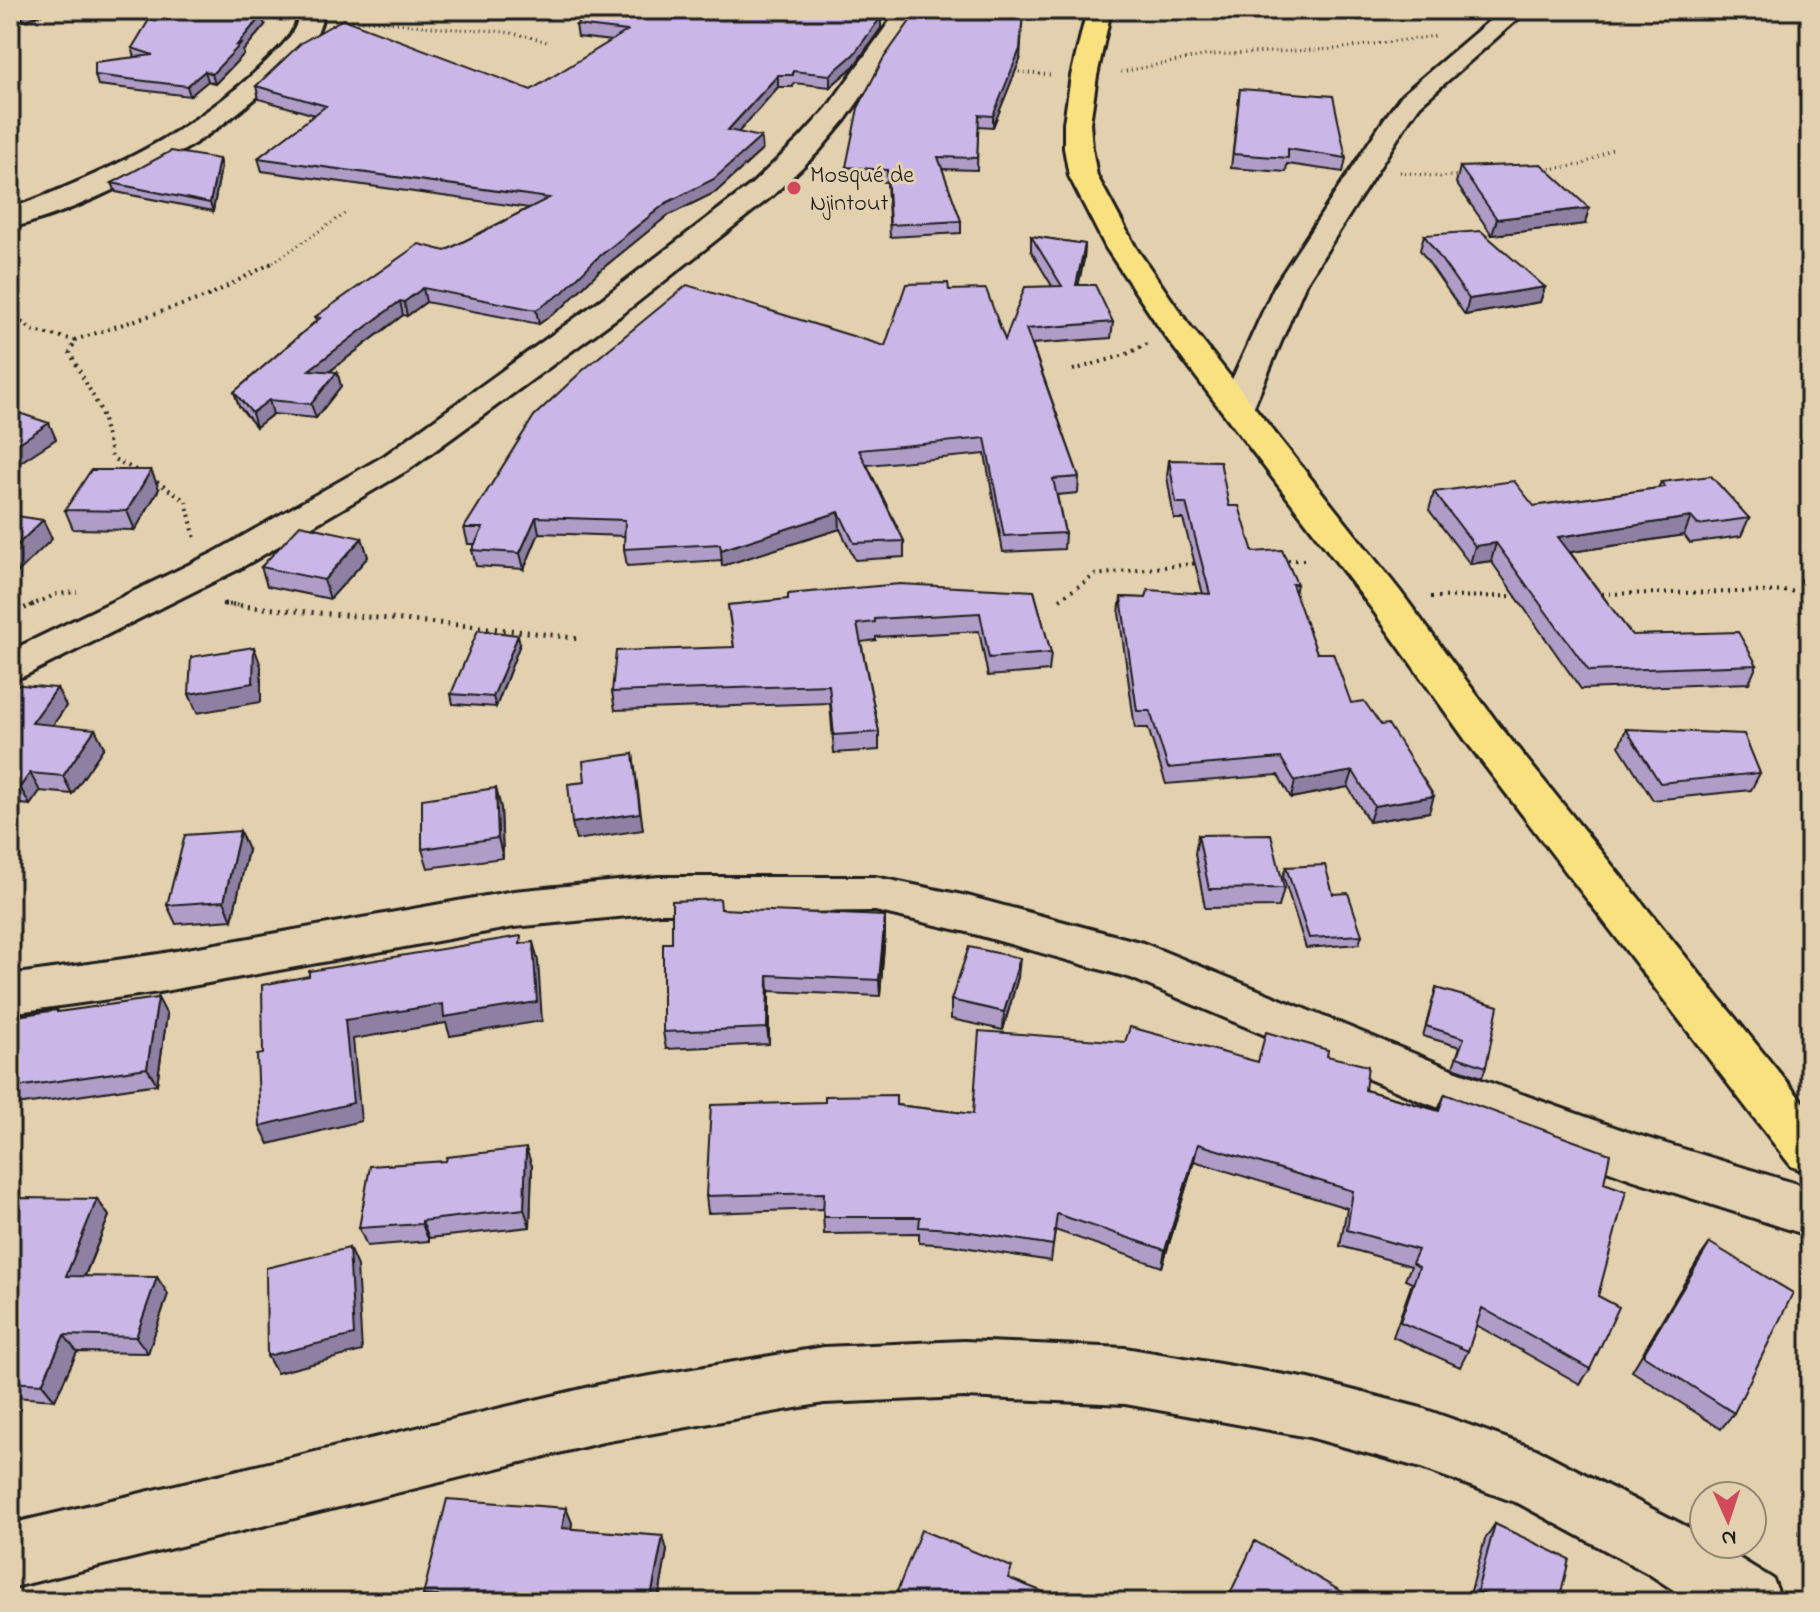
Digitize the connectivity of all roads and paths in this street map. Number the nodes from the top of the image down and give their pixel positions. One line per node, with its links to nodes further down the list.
1 (910, 10): 22 (street)
2 (1099, 10): 8 (highway)
3 (1516, 10): 5 (street)
4 (310, 18): 6 (path); 14 (street)
5 (1490, 29): 8 (path); 10 (street)
6 (549, 43)
7 (1000, 70): 8 (path)
8 (1084, 76): 16 (highway)
9 (1614, 148): 11 (path)
10 (1364, 167): 12 (path); 19 (street)
11 (1536, 170)
12 (1466, 175)
13 (346, 213): 17 (path)
14 (10, 219)
15 (10, 314): 17 (path)
16 (1176, 329): 18 (path); 19 (highway)
17 (75, 340): 22 (path)
18 (1073, 370)
19 (1237, 406): 20 (highway)
20 (1347, 552): 21 (path); 29 (highway)
21 (1270, 559)
22 (226, 561): 26 (street)
23 (1206, 562): 28 (path)
24 (1810, 591): 25 (path)
25 (1595, 594)
26 (159, 595): 30 (path); 31 (street)
27 (1532, 596): 29 (path)
28 (1060, 599)
29 (1386, 600): 33 (highway)
30 (580, 639)
31 (10, 667)
32 (10, 994): 34 (street)
33 (1810, 1150)
34 (1810, 1212)
35 (10, 1556): 36 (street)
36 (1750, 1602)

